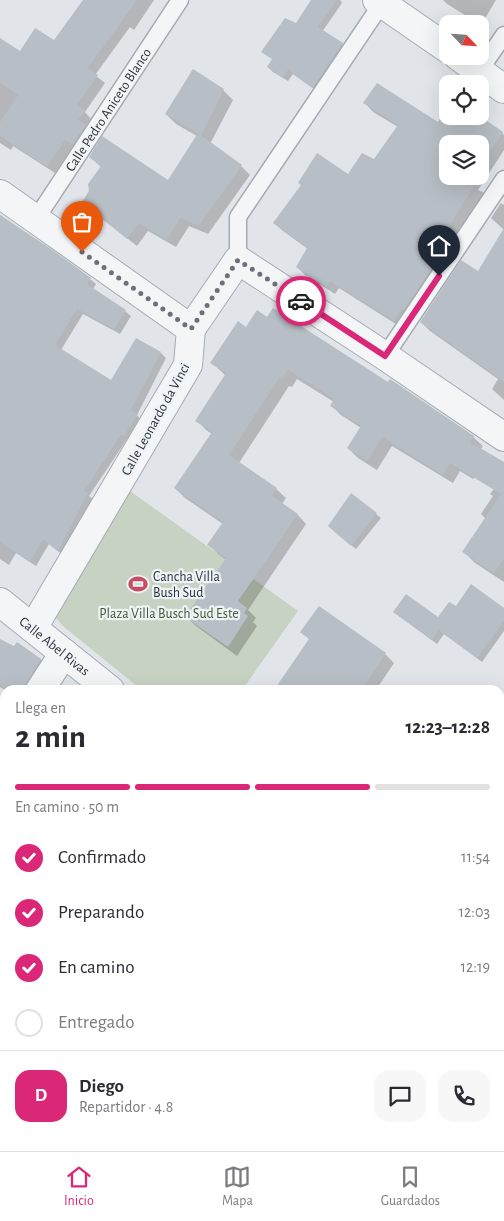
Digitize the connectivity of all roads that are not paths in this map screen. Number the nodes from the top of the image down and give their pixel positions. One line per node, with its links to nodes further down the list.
1 (180, 0): 10 (lane, Calle Pedro Aniceto Blanco)
2 (379, 2): 4 (street); 11 (lane)
3 (504, 35): 5 (lane)
4 (439, 43)
5 (489, 47)
6 (470, 65): 7 (street)
7 (504, 89)
8 (504, 179): 13 (lane)
9 (0, 194): 10 (street)
10 (36, 219): 12 (street)
11 (238, 260): 12 (street, Calle Leonardo da Vinci); 13 (street)
12 (191, 329): 16 (street, Calle Leonardo da Vinci)
13 (385, 356): 14 (street)
14 (504, 437)
15 (0, 602): 16 (street, Calle Abel Rivas)
16 (33, 628): 17 (street, Calle Abel Rivas)
17 (64, 654): 18 (street); 19 (street, Calle Abel Rivas)
18 (43, 685)
19 (104, 685)

